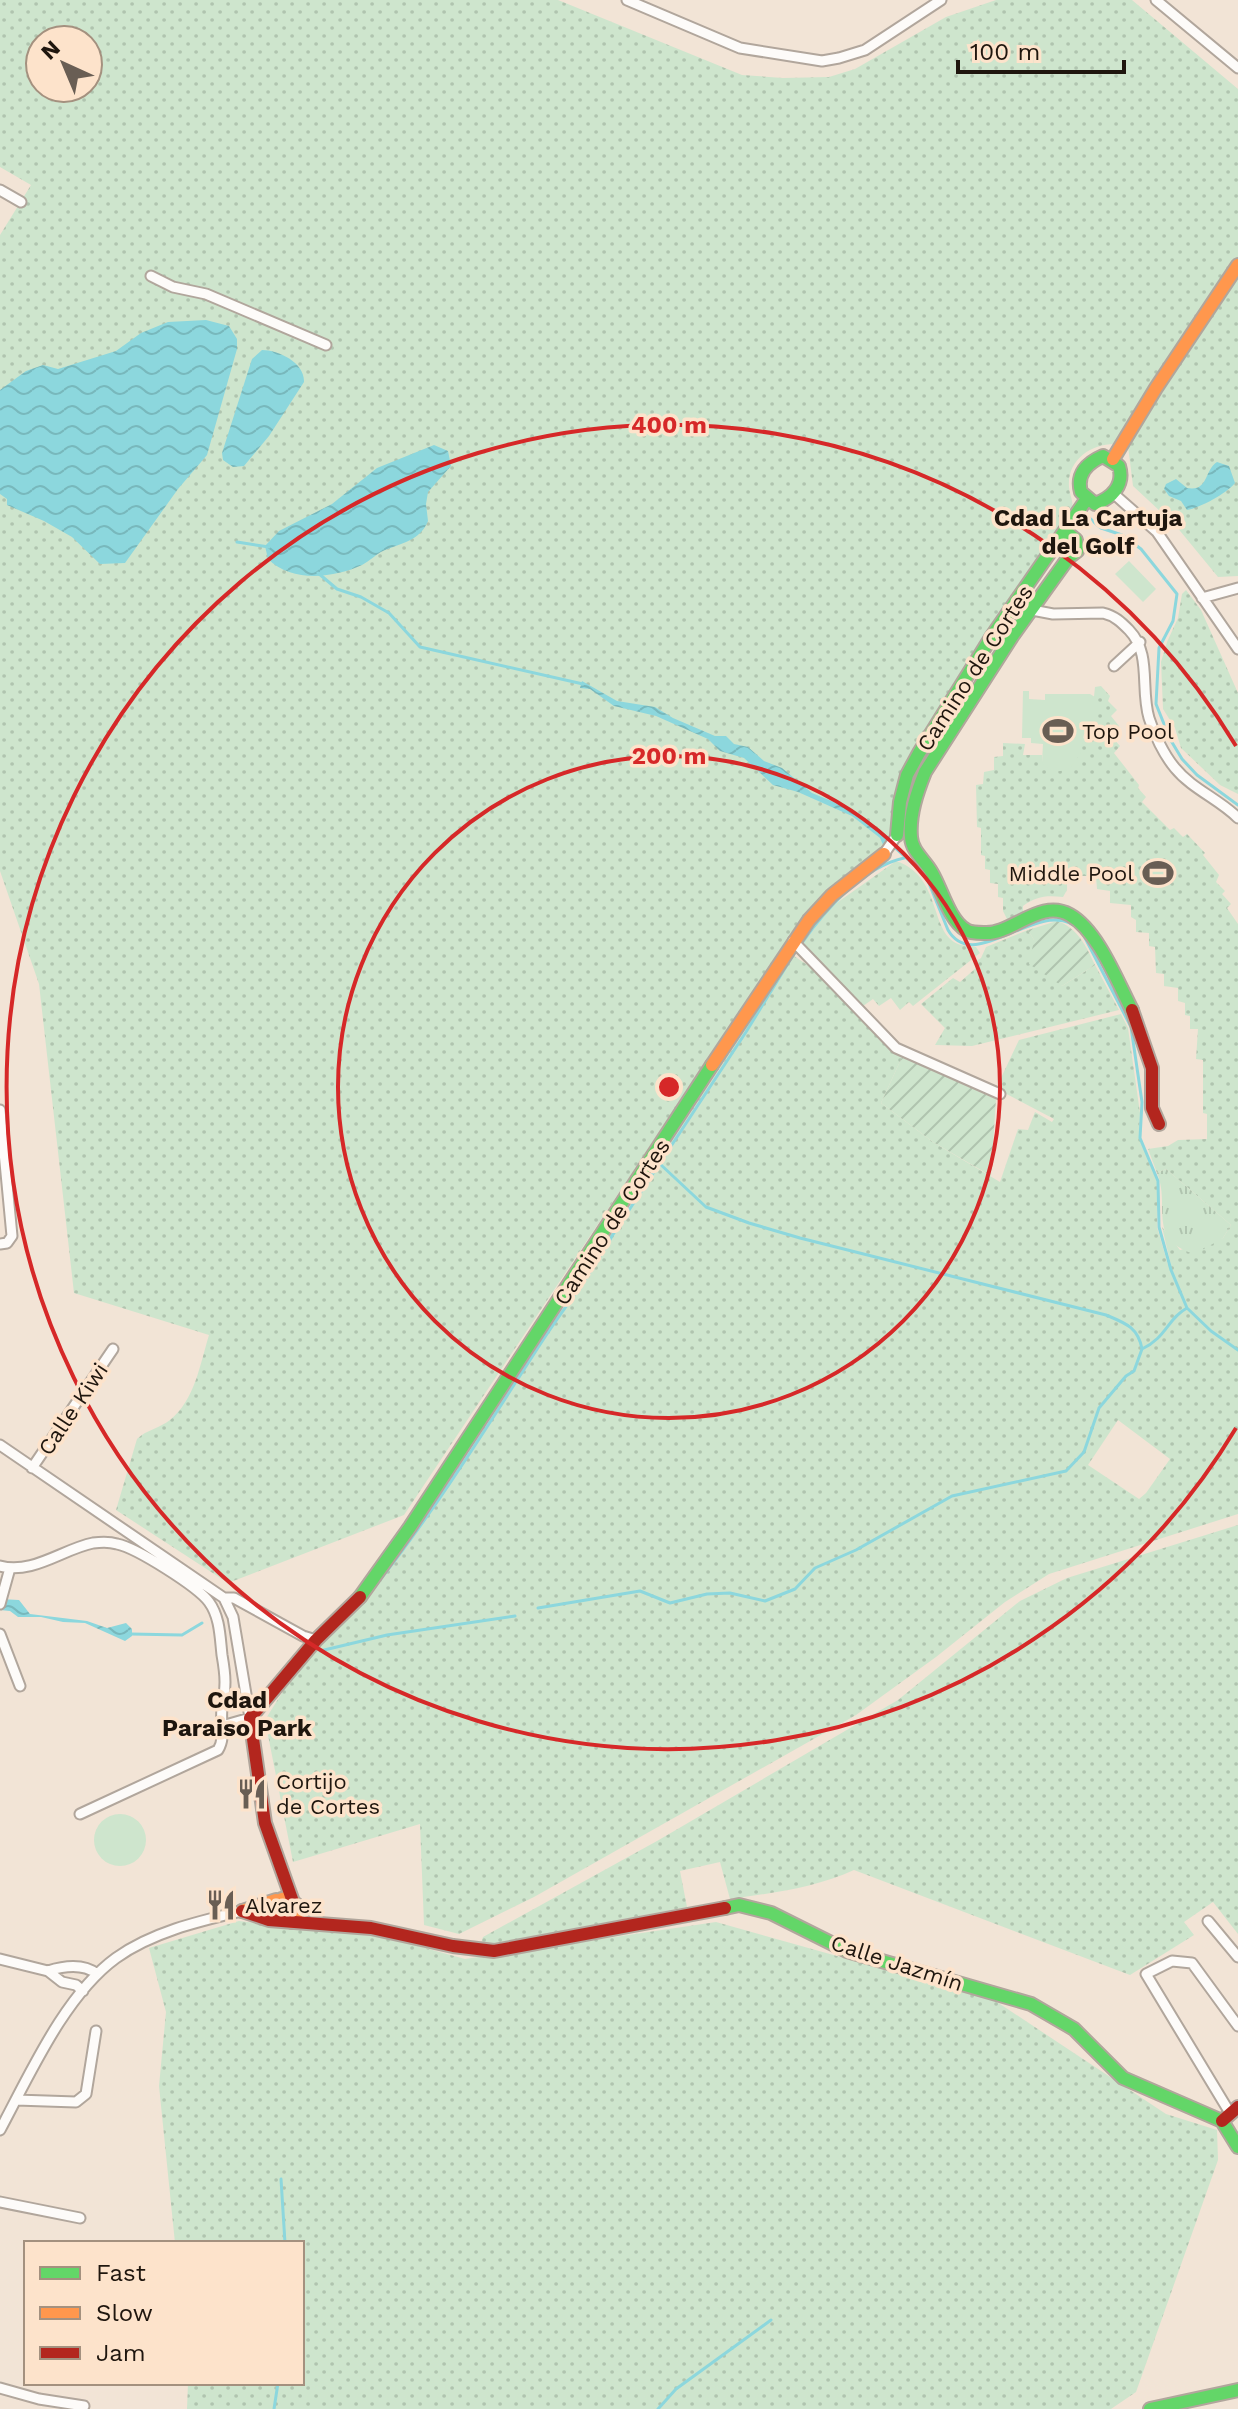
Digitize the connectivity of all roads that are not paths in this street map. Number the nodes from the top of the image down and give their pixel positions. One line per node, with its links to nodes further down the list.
1 (627, 0): 2 (street)
2 (941, 0)
3 (1156, 0): 4 (street)
4 (1238, 68)
5 (0, 190): 6 (street)
6 (21, 202)
7 (1238, 265): 10 (street)
8 (151, 276): 9 (street)
9 (326, 345)
10 (1113, 459): 11 (street); 12 (street)
11 (1114, 494): 12 (street); 15 (street)
12 (1086, 500): 13 (street, Camino de Cortes)
13 (1069, 534): 16 (street); 21 (street, Camino de Cortes)
14 (1238, 588): 15 (street)
15 (1202, 598): 18 (street)
16 (1032, 610): 17 (street); 26 (street)
17 (1140, 642): 19 (street); 20 (street)
18 (1238, 649)
19 (1114, 666)
20 (1238, 818)
21 (897, 835): 22 (street, Camino de Cortes)
22 (884, 854): 23 (street, Camino de Cortes)
23 (793, 941): 24 (street); 35 (street, Camino de Cortes)
24 (1000, 1094)
25 (0, 1110): 27 (street)
26 (1159, 1124)
27 (0, 1244)
28 (113, 1349): 30 (street, Calle Kiwi)
29 (0, 1445): 30 (street)
30 (32, 1468): 32 (street)
31 (5, 1567): 33 (street); 38 (street)
32 (224, 1598): 35 (street); 37 (street)
33 (1, 1601)
34 (0, 1634): 36 (street)
35 (316, 1640): 37 (street, Camino de Cortes)
36 (20, 1686)
37 (250, 1718): 38 (street); 40 (street)
38 (227, 1725): 39 (street)
39 (80, 1814)
40 (279, 1869): 41 (street); 42 (street)
41 (277, 1900): 42 (street); 43 (street); 44 (street)
42 (295, 1902): 46 (street); 47 (street, Calle Jazmín)
43 (242, 1911): 44 (street); 51 (street)
44 (275, 1919): 46 (street)
45 (1208, 1921): 48 (street)
46 (292, 1922): 47 (street, Calle Jazmín)
47 (324, 1923): 56 (street, Calle Jazmín)
48 (1238, 1957)
49 (0, 1959): 50 (street)
50 (48, 1971): 51 (street); 52 (street)
51 (97, 1974): 52 (street)
52 (83, 1991): 55 (street)
53 (1238, 2026): 56 (street)
54 (96, 2031): 55 (street)
55 (16, 2100): 57 (street)
56 (1230, 2114): 58 (street)
57 (0, 2130)
58 (1238, 2147)
59 (0, 2202): 60 (street)
60 (80, 2218)
61 (0, 2388): 63 (street)
62 (1238, 2390): 64 (street)
63 (84, 2406)
64 (1150, 2409)

